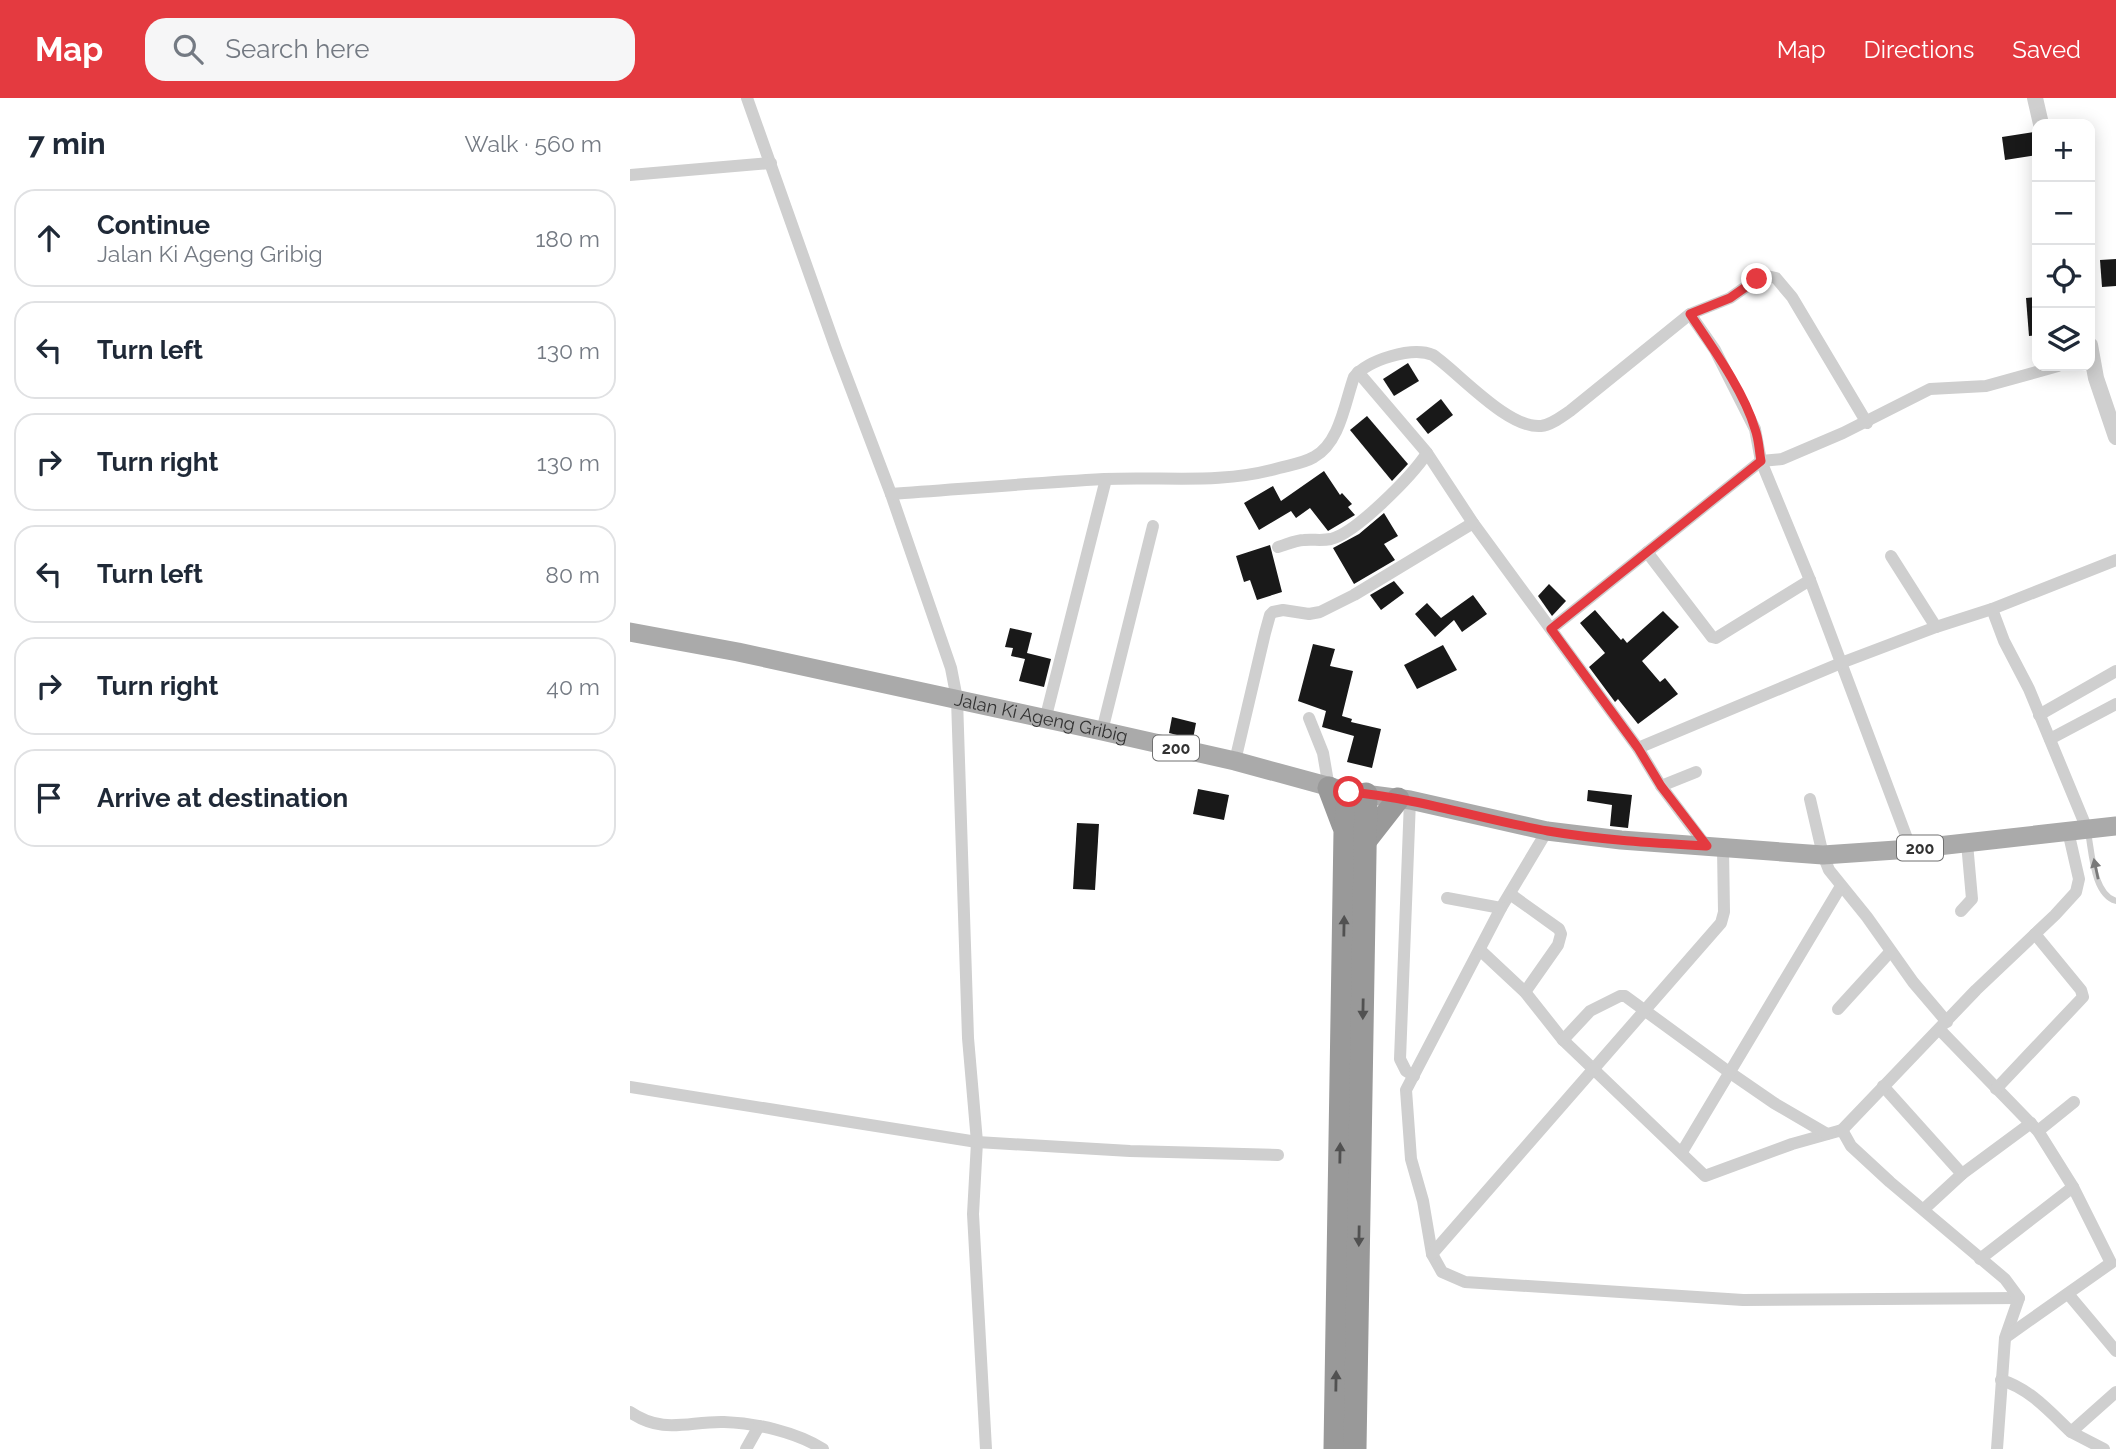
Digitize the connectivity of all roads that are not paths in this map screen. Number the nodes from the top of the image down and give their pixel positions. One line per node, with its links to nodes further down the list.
1 (747, 98): 4 (street)
2 (2035, 98): 3 (street)
3 (2040, 119)
4 (771, 163): 5 (street); 15 (street)
5 (630, 175)
6 (1690, 314): 9 (street); 10 (street); 13 (street)
7 (2041, 371): 10 (street)
8 (2094, 371): 11 (street)
9 (1358, 372): 12 (street); 14 (street)
10 (1867, 423): 13 (street)
11 (2116, 437)
12 (1427, 453): 16 (street); 18 (street)
13 (1761, 461): 19 (street); 22 (street)
14 (1107, 479): 15 (street); 33 (street)
15 (891, 494): 29 (street)
16 (1473, 523): 25 (street); 37 (street)
17 (1153, 526): 34 (street)
18 (1278, 548)
19 (1647, 552): 22 (street); 25 (street)
20 (1891, 556): 24 (street)
21 (2116, 560): 23 (street)
22 (1810, 580): 27 (street)
23 (1992, 609): 24 (street); 31 (street)
24 (1936, 627): 27 (street)
25 (1551, 629): 36 (street)
26 (630, 632): 29 (main road, Jalan Ki Ageng Gribig / 200)
27 (1841, 663): 36 (street); 49 (street)
28 (2116, 671): 31 (street)
29 (957, 699): 33 (main road, Jalan Ki Ageng Gribig / 200); 75 (street)
30 (2116, 705): 35 (street)
31 (2039, 715): 35 (street)
32 (1309, 718): 40 (street)
33 (1045, 720): 34 (main road, Jalan Ki Ageng Gribig / 200)
34 (1102, 731): 37 (main road, Jalan Ki Ageng Gribig / 200)
35 (2050, 739): 44 (street)
36 (1638, 748): 39 (street)
37 (1235, 761): 40 (main road, Jalan Ki Ageng Gribig / 200)
38 (1696, 772): 39 (street)
39 (1661, 786): 48 (street)
40 (1348, 791): 41 (main road, Jalan Ki Ageng Gribig / 200); 46 (highway)
41 (1404, 799): 45 (main road, Jalan Ki Ageng Gribig / 200); 46 (highway); 67 (street)
42 (1810, 799): 50 (street)
43 (2116, 826): 44 (main road, Jalan Ki Ageng Gribig / 200)
44 (2078, 830): 47 (main road, Jalan Ki Ageng Gribig / 200); 54 (lane, one-way to 44); 57 (street)
45 (1547, 831): 48 (main road, Jalan Ki Ageng Gribig / 200); 52 (street)
46 (1356, 836): 96 (highway, one-way to 46); 97 (highway, one-way to 97)
47 (1967, 843): 49 (main road, Jalan Ki Ageng Gribig / 200); 56 (street)
48 (1715, 847): 50 (main road, Jalan Ki Ageng Gribig / 200); 62 (street)
49 (1911, 849): 50 (main road, Jalan Ki Ageng Gribig / 200)
50 (1823, 855): 51 (street)
51 (1841, 886): 59 (street); 66 (street)
52 (1510, 894): 55 (street); 60 (street)
53 (1447, 898): 55 (street)
54 (2116, 901)
55 (1501, 908): 58 (street)
56 (1961, 911)
57 (2035, 934): 63 (street); 70 (street)
58 (1480, 950): 60 (street); 67 (street)
59 (1890, 952): 61 (street); 63 (street)
60 (1525, 992): 64 (street)
61 (1838, 1009)
62 (1645, 1010): 64 (street); 65 (street); 66 (street)
63 (1944, 1026): 68 (street); 70 (street)
64 (1563, 1040): 65 (street)
65 (1594, 1069): 76 (street); 81 (street)
66 (1729, 1072): 74 (street); 76 (street)
67 (1413, 1076): 81 (street)
68 (1883, 1086): 73 (street); 78 (street)
69 (630, 1087): 75 (street)
70 (1996, 1089): 72 (street)
71 (2074, 1102): 72 (street)
72 (2035, 1127): 78 (street); 79 (street)
73 (1842, 1130): 74 (street); 80 (street)
74 (1827, 1134): 76 (street)
75 (976, 1142): 77 (street); 95 (street)
76 (1682, 1152)
77 (1278, 1155)
78 (1962, 1174): 80 (street)
79 (2073, 1188): 82 (street); 83 (street)
80 (1924, 1209): 82 (street)
81 (1432, 1254): 85 (street)
82 (1980, 1259): 85 (street)
83 (2113, 1261): 84 (street)
84 (2069, 1295): 86 (street); 87 (street)
85 (2020, 1298): 86 (street)
86 (2005, 1338): 88 (street)
87 (2116, 1351)
88 (2001, 1380): 92 (street); 98 (street)
89 (2116, 1392): 92 (street)
90 (630, 1412): 91 (street)
91 (759, 1426): 93 (street); 94 (street)
92 (2071, 1432): 99 (street)
93 (746, 1449)
94 (823, 1449)
95 (986, 1449)
96 (1335, 1449)
97 (1355, 1449)
98 (1997, 1449)
99 (2104, 1449)

